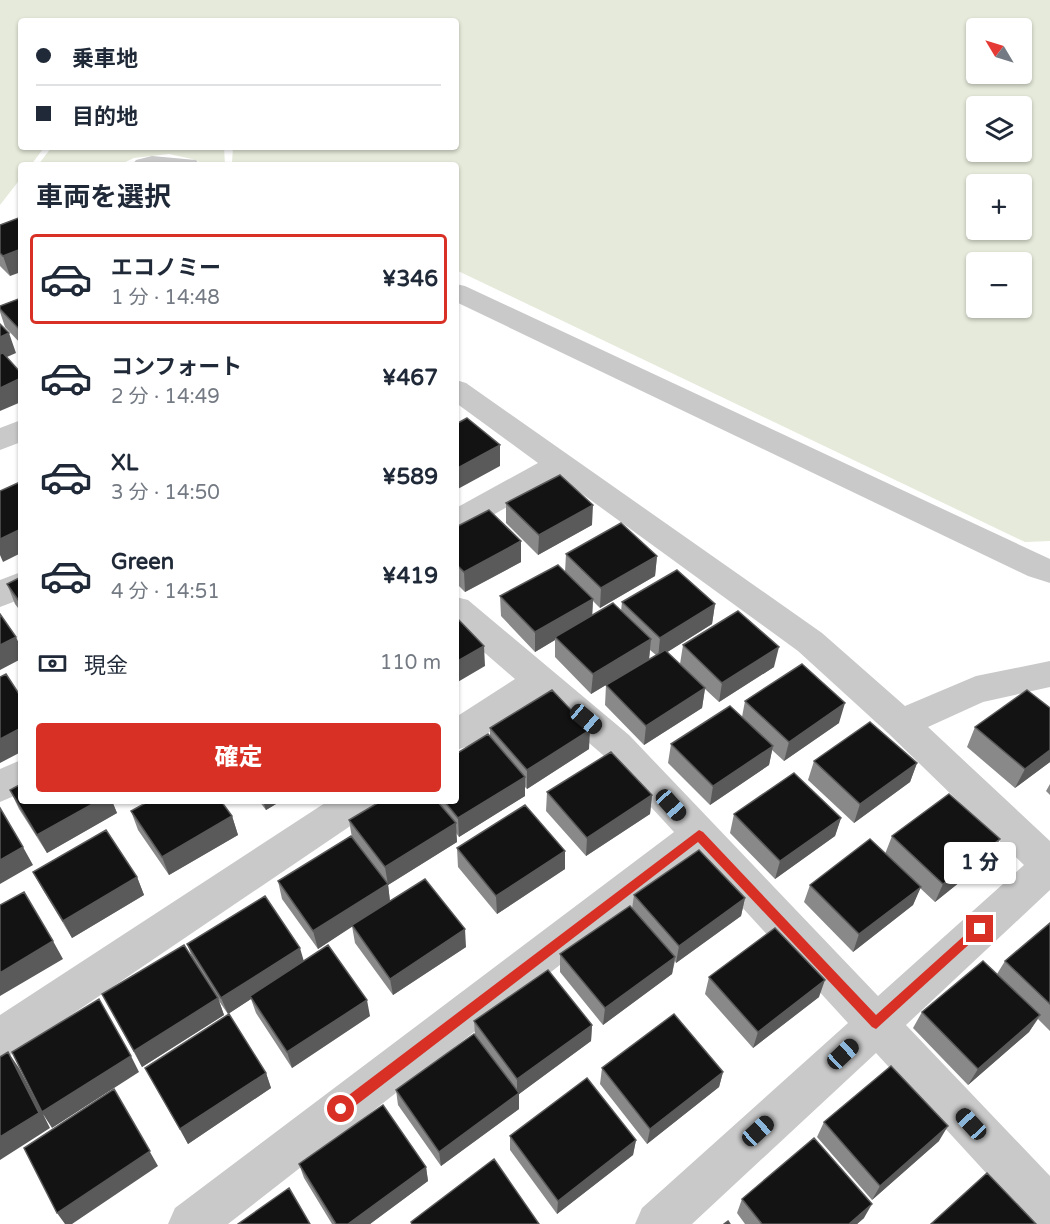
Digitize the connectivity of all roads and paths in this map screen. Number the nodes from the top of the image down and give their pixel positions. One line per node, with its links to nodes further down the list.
1 (459, 293): 7 (street)
2 (459, 391): 5 (street)
3 (18, 431): 4 (street)
4 (0, 440)
5 (561, 462): 6 (street); 13 (street)
6 (459, 520)
7 (1050, 571)
8 (18, 586): 9 (street)
9 (0, 595)
10 (459, 612): 12 (street)
11 (1050, 674): 13 (street)
12 (540, 680): 14 (street); 18 (street)
13 (901, 724): 19 (street)
14 (459, 734)
15 (18, 777): 16 (street)
16 (0, 787)
17 (353, 804): 21 (street)
18 (699, 835): 20 (street); 23 (street)
19 (1050, 866): 20 (street)
20 (876, 1023): 22 (street); 24 (street)
21 (0, 1039)
22 (1050, 1209)
23 (191, 1224)
24 (658, 1224)

